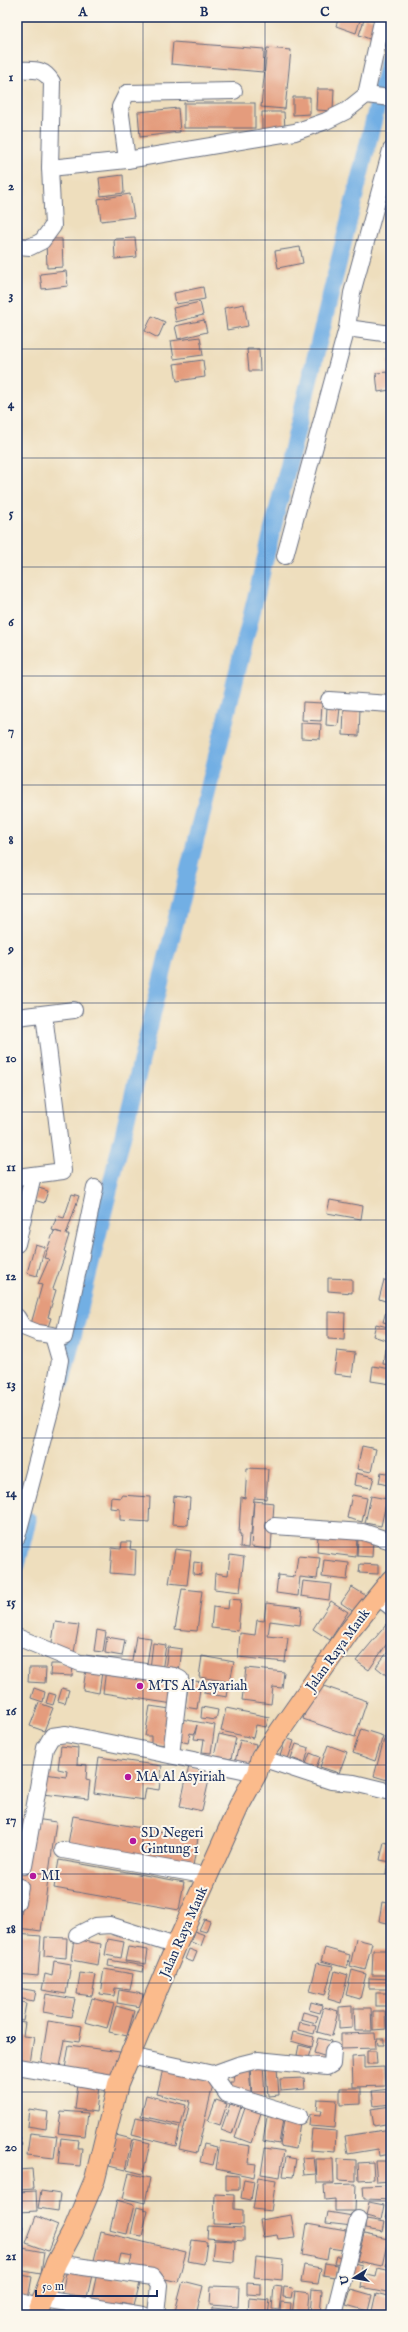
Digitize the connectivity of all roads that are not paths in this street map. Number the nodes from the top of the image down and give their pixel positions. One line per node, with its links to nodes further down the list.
1 (383, 17): 4 (street)
2 (17, 70): 8 (street)
3 (234, 91): 7 (street)
4 (369, 95): 5 (street); 7 (street)
5 (391, 98)
6 (391, 150): 10 (street)
7 (127, 160): 8 (street)
8 (50, 168): 9 (street)
9 (17, 246)
10 (347, 328): 11 (street); 12 (street)
11 (391, 334)
12 (285, 556)
13 (329, 700): 14 (street)
14 (391, 704)
15 (74, 1010): 16 (street)
16 (44, 1014): 17 (street); 18 (street)
17 (17, 1017)
18 (33, 1174): 19 (street); 21 (street)
19 (17, 1177)
20 (95, 1188): 23 (street)
21 (17, 1244)
22 (17, 1317): 23 (street)
23 (53, 1336): 25 (street)
24 (274, 1526): 26 (street)
25 (17, 1537)
26 (391, 1541)
27 (391, 1580): 28 (main road, Jalan Raya Mauk)
28 (384, 1602): 31 (main road, Jalan Raya Mauk)
29 (22, 1638): 30 (street)
30 (171, 1756): 31 (street); 34 (street)
31 (259, 1766): 32 (street); 35 (main road, Jalan Raya Mauk)
32 (391, 1792)
33 (63, 1850): 35 (street)
34 (24, 1866)
35 (209, 1876): 37 (main road, Jalan Raya Mauk)
36 (77, 1935): 37 (street)
37 (176, 1946): 39 (main road, Jalan Raya Mauk)
38 (334, 2051): 41 (street)
39 (130, 2056): 41 (street); 42 (main road, Jalan Raya Mauk)
40 (17, 2067): 42 (street)
41 (213, 2074): 43 (street)
42 (118, 2084): 45 (main road, Jalan Raya Mauk)
43 (298, 2116)
44 (358, 2219): 50 (street)
45 (56, 2263): 47 (main road, Jalan Raya Mauk); 49 (street)
46 (17, 2301): 47 (street)
47 (40, 2307): 48 (street)
48 (144, 2315)
49 (156, 2315)
50 (334, 2315)

